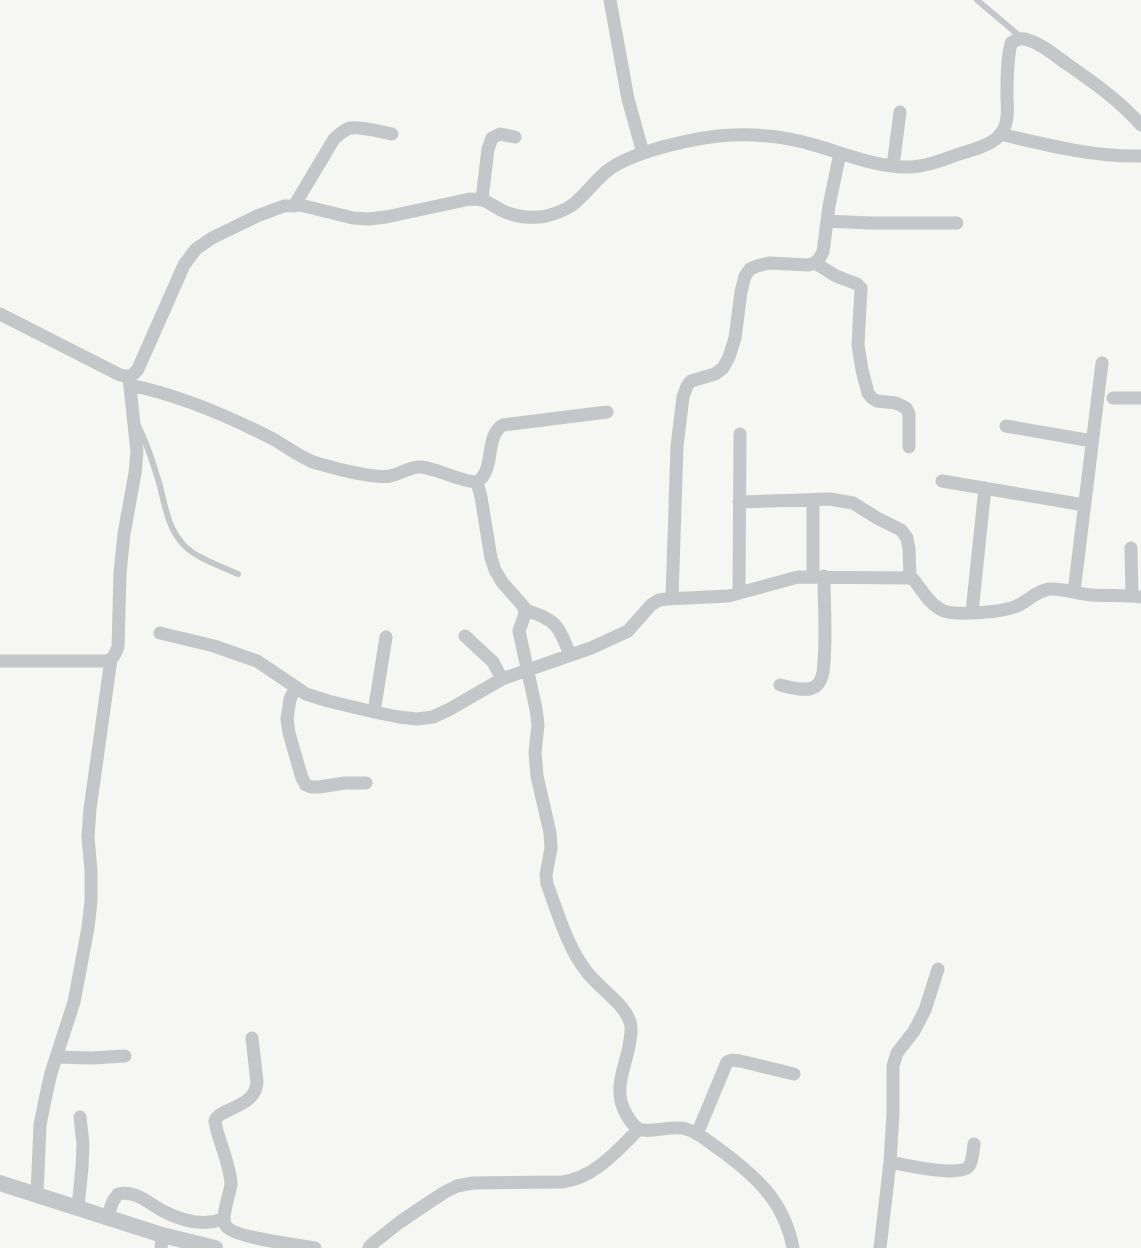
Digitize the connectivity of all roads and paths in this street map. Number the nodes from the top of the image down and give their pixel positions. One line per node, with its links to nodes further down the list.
1 (610, 0): 9 (street)
2 (977, 0): 3 (lane)
3 (1024, 39): 5 (street); 7 (street)
4 (900, 112): 12 (street)
5 (1141, 125)
6 (392, 134): 14 (street)
7 (1000, 134): 11 (street); 12 (street)
8 (515, 137): 13 (street)
9 (643, 153): 10 (street); 13 (street)
10 (840, 153): 12 (street); 15 (street)
11 (1141, 156)
12 (893, 166)
13 (482, 199): 14 (street)
14 (294, 206): 20 (street)
15 (827, 221): 16 (street); 17 (street)
16 (957, 223)
17 (815, 263): 28 (street); 42 (street)
18 (0, 314): 20 (street)
19 (1102, 363): 27 (street)
20 (129, 381): 24 (street); 30 (street)
21 (1112, 398): 22 (street)
22 (1141, 398)
23 (607, 412): 30 (street)
24 (132, 414): 36 (lane); 49 (street)
25 (1006, 426): 27 (street)
26 (740, 434): 33 (street)
27 (1092, 441): 34 (street)
28 (909, 447)
29 (942, 481): 31 (street)
30 (477, 482): 43 (street)
31 (985, 488): 34 (street); 44 (street)
32 (813, 500): 33 (street); 37 (street); 38 (street)
33 (740, 502): 40 (street)
34 (1084, 505): 39 (street)
35 (1131, 548): 41 (street)
36 (238, 574)
37 (818, 576): 38 (street); 40 (street); 53 (street)
38 (910, 578): 44 (street)
39 (1074, 592): 41 (street); 44 (street)
40 (739, 593): 42 (street)
41 (1136, 597)
42 (672, 598): 48 (street)
43 (525, 610): 48 (street); 51 (street)
44 (972, 612)
45 (160, 633): 54 (street)
46 (464, 636): 52 (street)
47 (386, 637): 55 (street)
48 (570, 655): 51 (street)
49 (111, 659): 50 (street); 60 (street)
50 (0, 661)
51 (527, 671): 52 (street); 63 (street)
52 (502, 680): 55 (street)
53 (780, 685)
54 (296, 687): 55 (street); 56 (street)
55 (374, 712)
56 (366, 784)
57 (938, 969): 66 (street)
58 (252, 1038): 71 (street)
59 (124, 1056): 60 (street)
60 (56, 1057): 68 (street)
61 (794, 1074): 64 (street)
62 (80, 1117): 69 (street)
63 (639, 1129): 64 (street); 76 (street)
64 (697, 1134): 73 (street)
65 (974, 1144): 66 (street)
66 (890, 1162): 77 (street)
67 (0, 1183): 68 (street)
68 (37, 1194): 69 (street)
69 (78, 1208): 70 (street)
70 (107, 1217): 71 (street); 72 (street)
71 (224, 1219): 75 (street)
72 (161, 1241): 74 (street)
73 (796, 1247)
74 (215, 1248)
75 (315, 1248)
76 (369, 1248)
77 (880, 1248)

